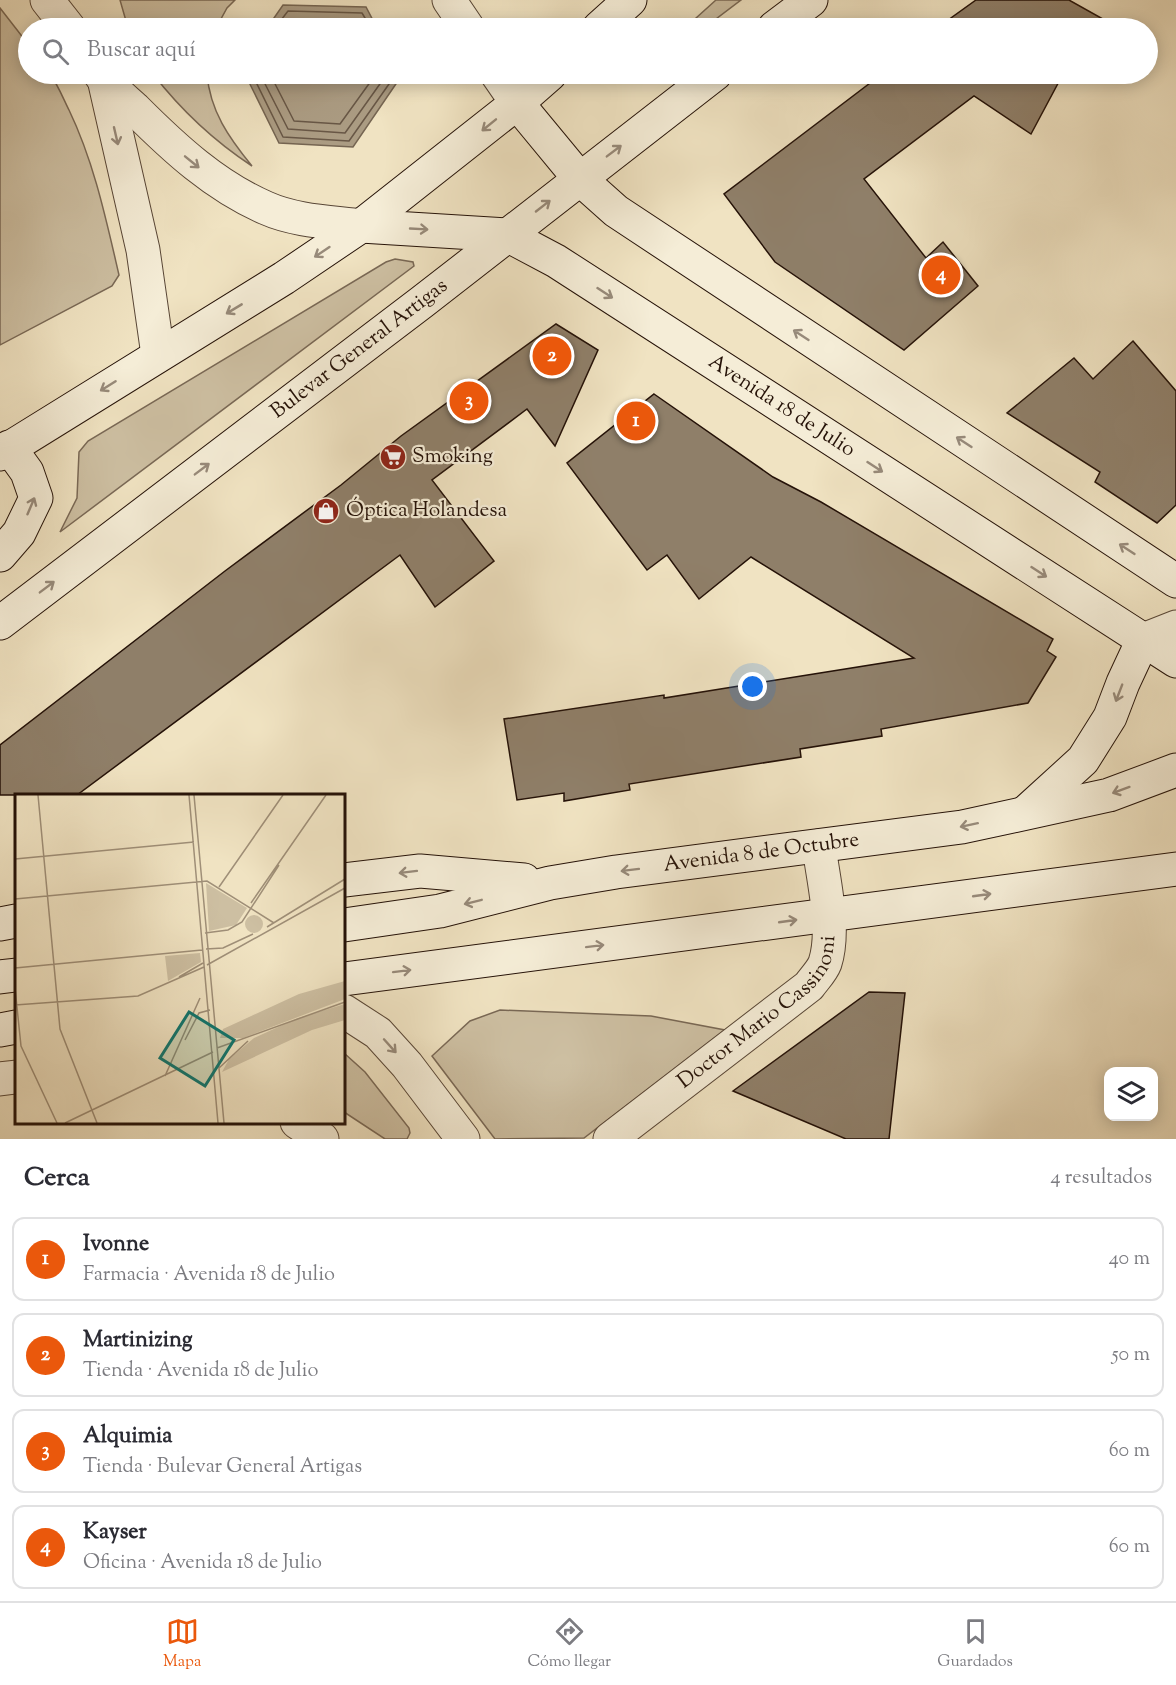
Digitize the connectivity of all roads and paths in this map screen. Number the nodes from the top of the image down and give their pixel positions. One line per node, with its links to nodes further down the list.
1 (449, 0): 4 (main road)
2 (630, 0): 5 (main road)
3 (811, 0): 6 (main road)
4 (461, 18)
5 (610, 18)
6 (787, 18)
7 (103, 84): 16 (main road, one-way to 16)
8 (109, 84): 14 (main road, Avenida 18 de Julio, one-way to 14)
9 (504, 84): 12 (main road)
10 (539, 84): 12 (main road)
11 (702, 84): 13 (main road, Bulevar General Artigas, one-way to 11)
12 (517, 103): 13 (main road); 14 (main road, one-way to 14)
13 (579, 178): 15 (main road, Bulevar General Artigas, one-way to 13); 19 (main road, one-way to 13)
14 (361, 226): 15 (main road, Avenida 18 de Julio, one-way to 15); 16 (main road, one-way to 16)
15 (507, 235): 20 (main road, Bulevar General Artigas, one-way to 15); 22 (main road, Avenida 18 de Julio, one-way to 22)
16 (158, 355): 17 (main road, one-way to 17)
17 (3, 446): 18 (main road, one-way to 17)
18 (0, 555)
19 (1176, 581)
20 (0, 622)
21 (1176, 627): 22 (main road)
22 (1143, 640): 23 (main road, Avenida 18 de Julio); 25 (main road, one-way to 25)
23 (1176, 661)
24 (1176, 770): 25 (main road, Avenida 8 de Octubre, one-way to 25)
25 (1026, 812): 26 (main road, Avenida 8 de Octubre, one-way to 26)
26 (819, 846): 29 (main road, Avenida 8 de Octubre, one-way to 29); 30 (main road, Doctor Mario Cassinoni)
27 (1176, 869): 30 (main road, one-way to 27)
28 (345, 880): 29 (main road, one-way to 28)
29 (550, 883): 33 (main road, Avenida 8 de Octubre, one-way to 33)
30 (828, 916): 36 (main road, one-way to 30); 45 (main road, Doctor Mario Cassinoni)
31 (15, 921): 32 (main road)
32 (0, 924)
33 (345, 925)
34 (15, 975): 35 (main road)
35 (0, 977)
36 (345, 979)
37 (345, 1012): 44 (main road, one-way to 44)
38 (15, 1027): 39 (main road)
39 (0, 1030)
40 (15, 1077): 41 (main road)
41 (0, 1079)
42 (300, 1124): 43 (main road)
43 (322, 1139)
44 (463, 1139)
45 (610, 1139)

